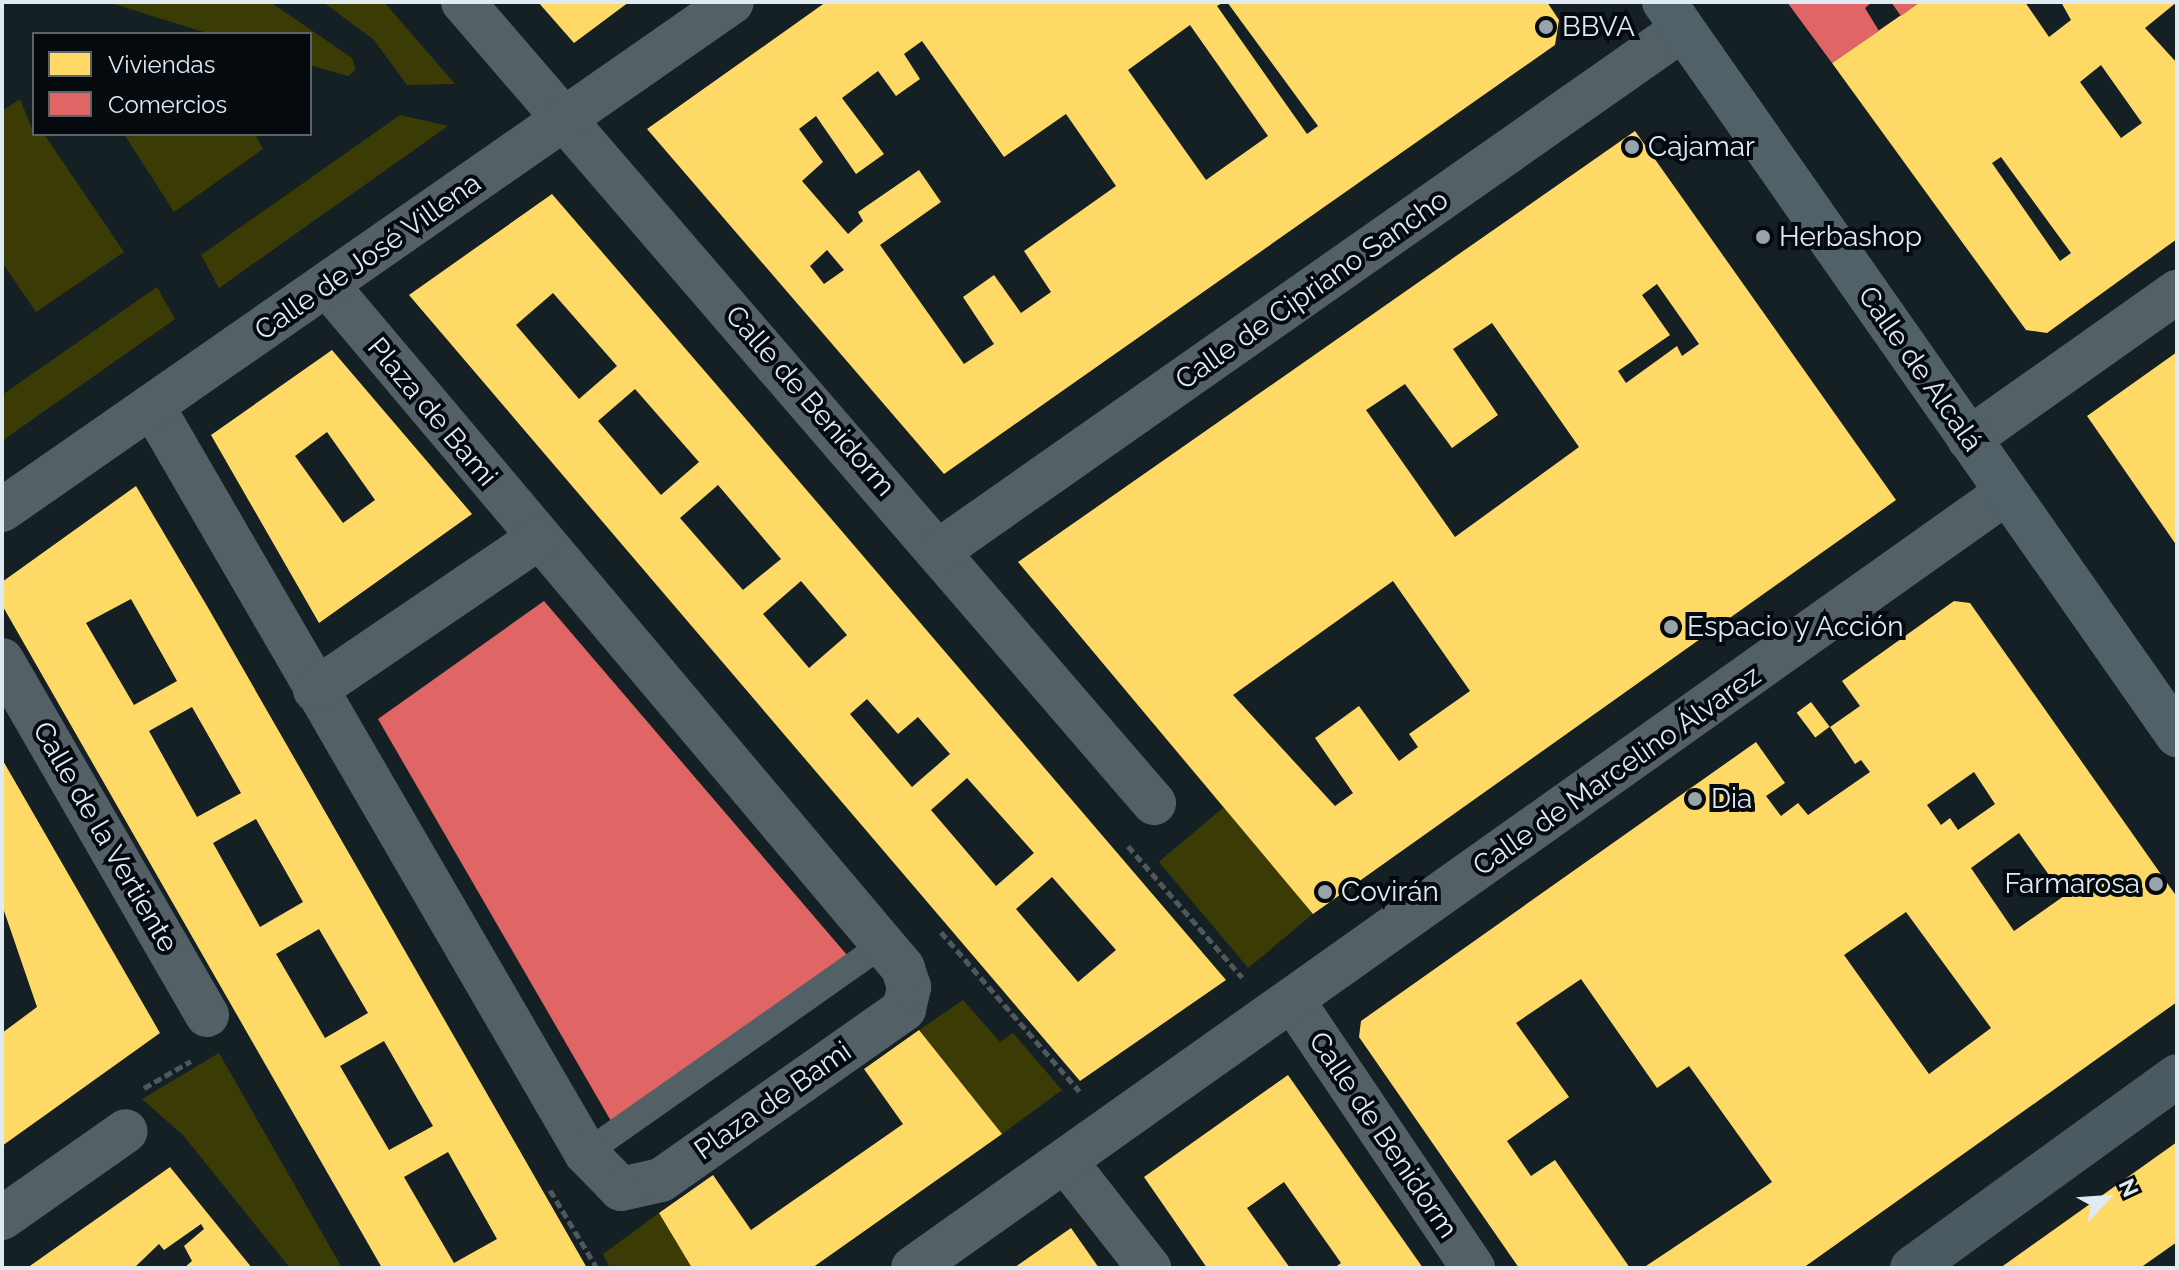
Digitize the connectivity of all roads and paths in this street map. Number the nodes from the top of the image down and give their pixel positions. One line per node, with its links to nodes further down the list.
1 (463, 2): 4 (street, Calle de Benidorm)
2 (732, 2): 4 (street, Calle de José Villena)
3 (1674, 16): 8 (main road, Calle de Alcalá); 12 (street, Calle de Cipriano Sancho)
4 (565, 121): 5 (street, Calle de José Villena); 12 (street, Calle de Benidorm)
5 (327, 285): 7 (street, Calle de José Villena); 11 (street, Plaza de Bami)
6 (2177, 292): 8 (street)
7 (153, 407): 10 (street, Calle de José Villena); 14 (street, Plaza de Bami)
8 (1969, 439): 9 (main road, Calle de Alcalá)
9 (2006, 493): 15 (main road, Calle de Alcalá); 21 (street, Calle de Marcelino Álvarez)
10 (2, 510)
11 (537, 539): 14 (street); 19 (street, Plaza de Bami)
12 (940, 550): 16 (street, Calle de Benidorm)
13 (2, 660): 22 (street, Calle de la Vertiente)
14 (315, 690): 26 (street, Plaza de Bami)
15 (2177, 735)
16 (1154, 803)
17 (1122, 839): 20 (path)
18 (934, 924): 24 (path)
19 (886, 942): 26 (lane); 26 (street, Plaza de Bami)
20 (1245, 981)
21 (1293, 1001): 27 (street, Calle de Marcelino Álvarez); 33 (street, Calle de Benidorm)
22 (204, 1035): 25 (path)
23 (2177, 1076): 34 (main road)
24 (1083, 1096)
25 (128, 1114): 29 (street)
26 (586, 1153)
27 (1066, 1162): 31 (street, Calle de Marcelino Álvarez); 32 (street)
28 (548, 1186): 30 (path)
29 (2, 1218)
30 (597, 1268)
31 (913, 1268)
32 (1149, 1268)
33 (1473, 1268)
34 (1912, 1268)

